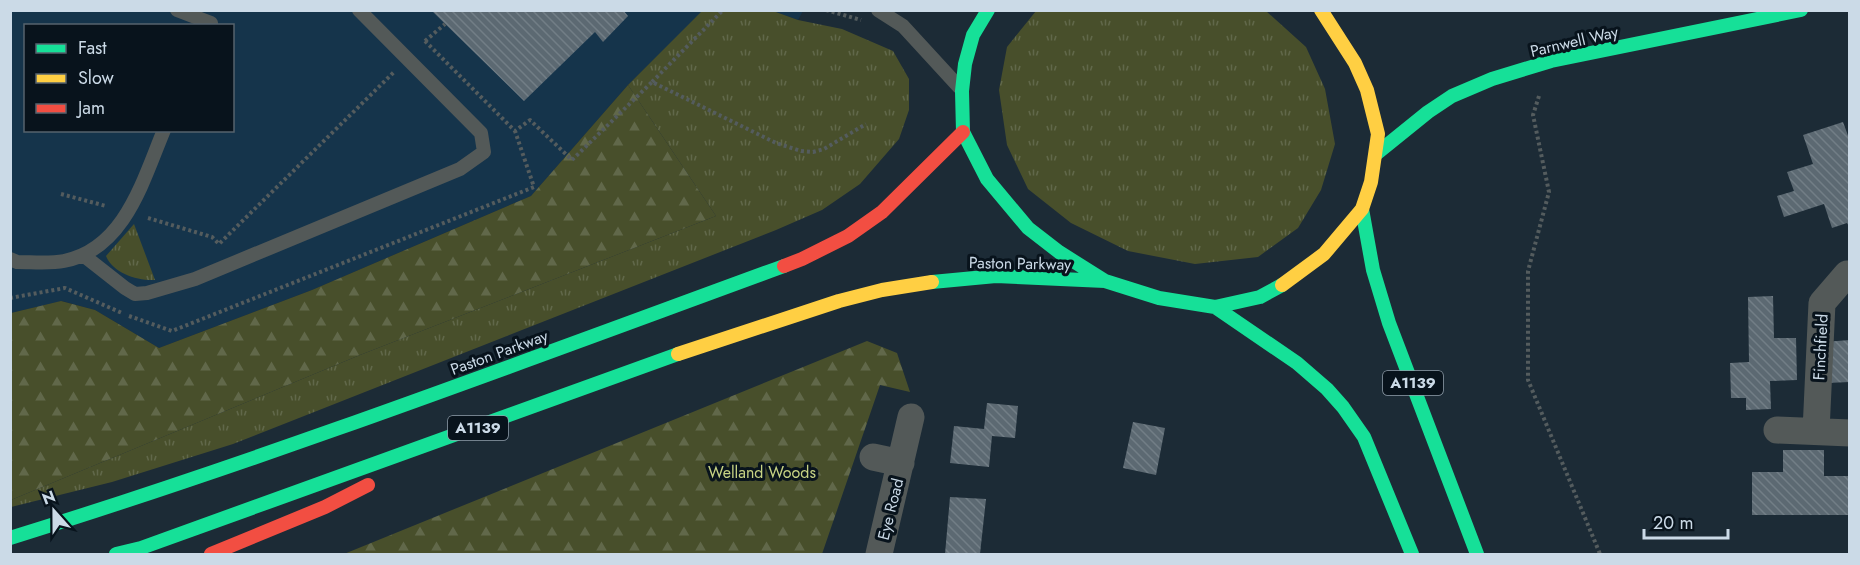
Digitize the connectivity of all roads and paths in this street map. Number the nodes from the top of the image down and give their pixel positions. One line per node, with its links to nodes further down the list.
1 (177, 10): 9 (lane)
2 (219, 10): 9 (lane)
3 (359, 10): 12 (lane)
4 (723, 10): 13 (path)
5 (878, 10): 14 (lane)
6 (987, 10): 14 (main road)
7 (1321, 10): 20 (main road)
8 (1801, 10): 20 (main road, Parnwell Way)
9 (211, 24)
10 (445, 24): 11 (path)
11 (425, 41): 12 (path); 17 (path)
12 (407, 59): 23 (path); 24 (lane)
13 (652, 82): 16 (path); 17 (path)
14 (962, 91): 19 (main road)
15 (1540, 93): 43 (path)
16 (866, 124)
17 (515, 131): 28 (path)
18 (163, 132): 23 (lane)
19 (963, 132): 27 (main road); 37 (main road, Paston Parkway)
20 (1376, 154): 22 (main road)
21 (60, 194): 23 (path)
22 (1362, 209): 29 (main road); 42 (main road, A1139)
23 (129, 212): 24 (lane)
24 (83, 255): 25 (lane)
25 (12, 261)
26 (1850, 274): 33 (street, Finchfield)
27 (1105, 281): 29 (main road); 31 (main road, Paston Parkway / A1139)
28 (10, 298)
29 (1215, 307): 41 (main road)
30 (911, 417): 36 (street, Eye Road)
31 (474, 429): 38 (main road, Paston Parkway / A1139); 39 (main road)
32 (1777, 430): 33 (street)
33 (1816, 431): 34 (street)
34 (1850, 433)
35 (873, 457): 36 (street, Eye Road)
36 (901, 463): 40 (street, Eye Road)
37 (10, 538)
38 (116, 555)
39 (211, 555)
40 (879, 555)
41 (1412, 555)
42 (1477, 555)
43 (1600, 555)

